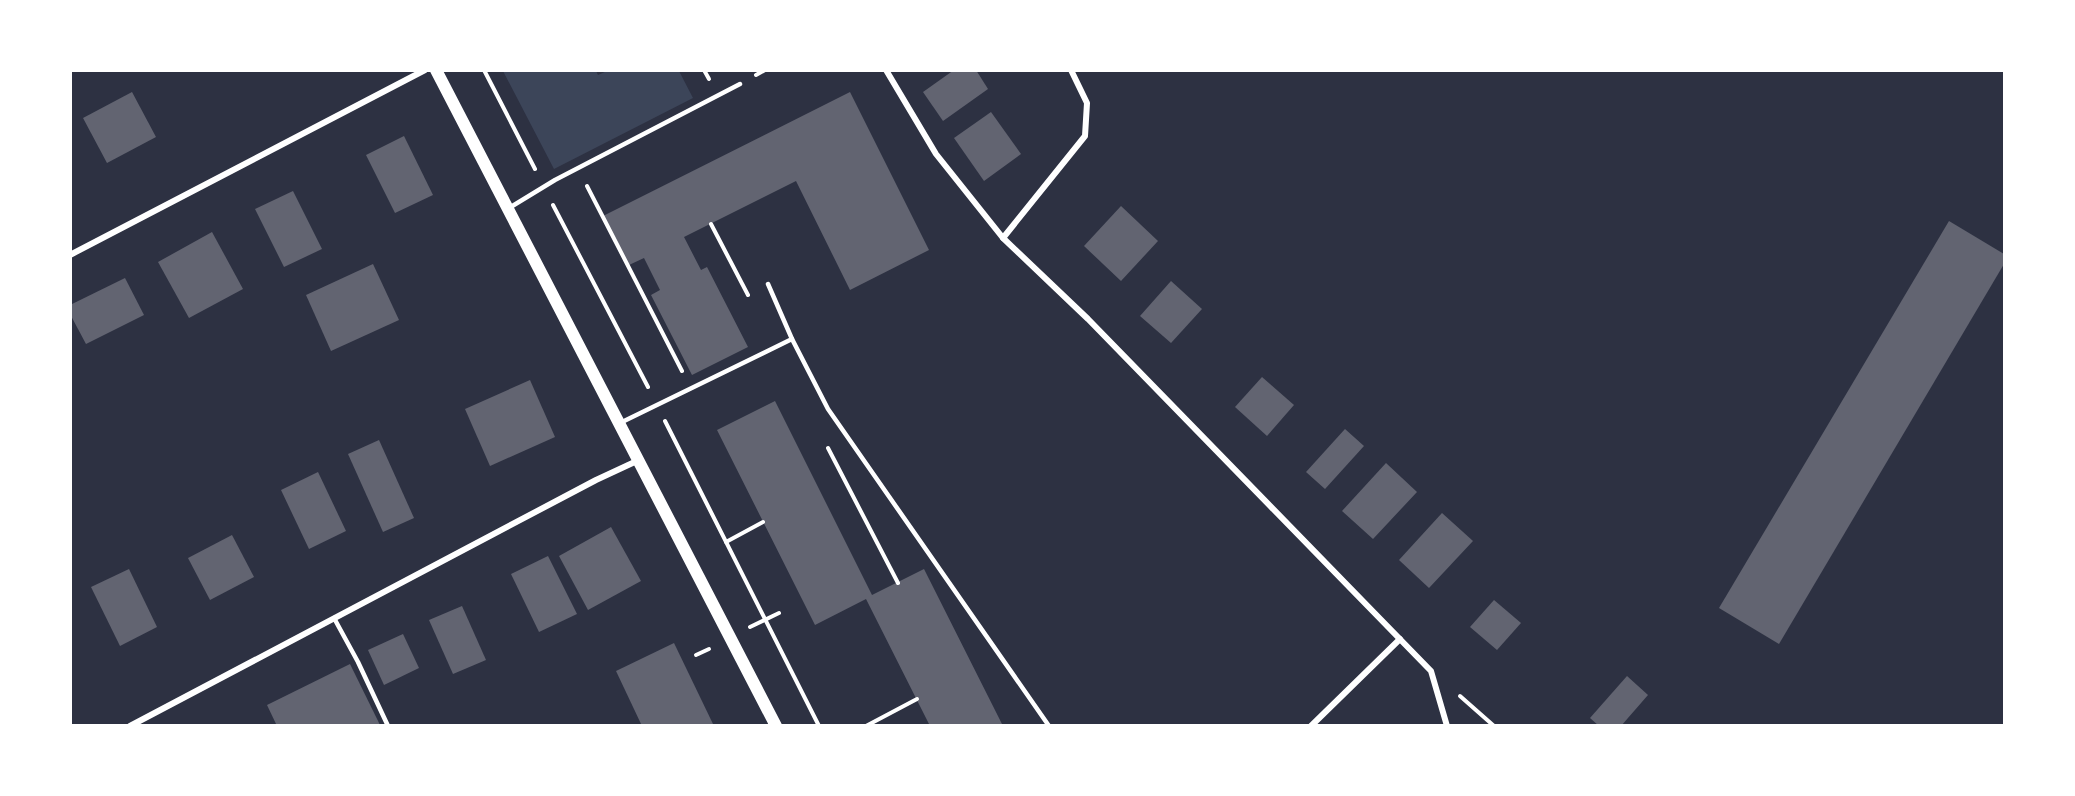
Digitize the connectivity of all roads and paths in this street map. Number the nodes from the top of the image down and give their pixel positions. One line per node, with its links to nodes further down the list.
1 (426, 70): 11 (street)
2 (436, 70): 9 (main road)
3 (704, 70): 6 (path)
4 (886, 70): 10 (street)
5 (1071, 70): 10 (street)
6 (708, 78)
7 (740, 84): 8 (lane)
8 (578, 169): 9 (lane); 14 (path)
9 (509, 208): 15 (main road)
10 (1003, 238): 20 (street)
11 (70, 255)
12 (768, 284): 13 (lane)
13 (792, 339): 14 (lane); 26 (lane)
14 (691, 387): 15 (lane)
15 (620, 423): 16 (main road)
16 (639, 460): 19 (street); 24 (main road)
17 (763, 522): 18 (path)
18 (726, 542)
19 (334, 618): 22 (street); 23 (lane)
20 (1400, 639): 27 (street); 28 (street)
21 (917, 699): 25 (path)
22 (130, 726)
23 (388, 726)
24 (776, 726)
25 (866, 726)
26 (1049, 726)
27 (1311, 726)
28 (1446, 726)

